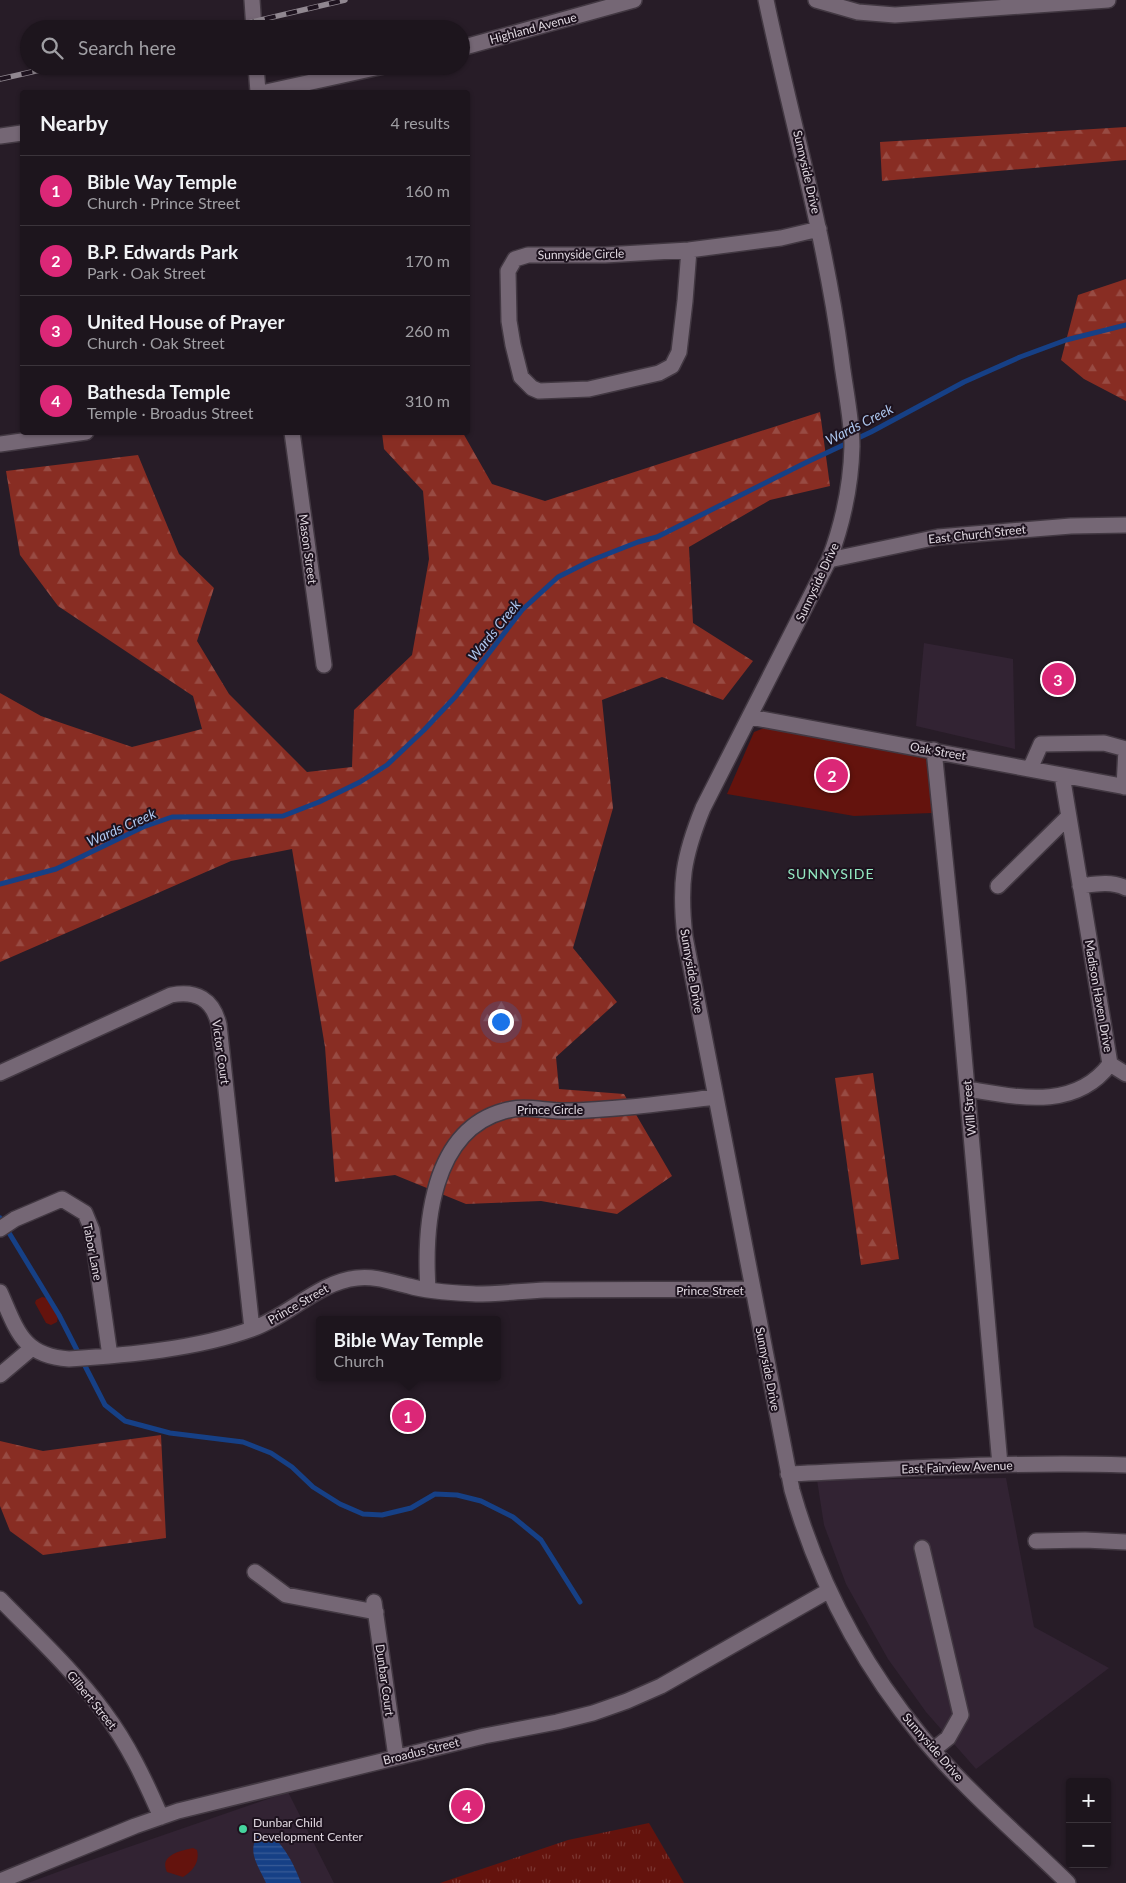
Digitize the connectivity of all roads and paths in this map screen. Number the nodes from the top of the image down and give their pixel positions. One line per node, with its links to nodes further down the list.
1 (252, 0): 6 (street)
2 (634, 0): 7 (street, Highland Avenue)
3 (766, 0): 14 (street, Sunnyside Drive)
4 (816, 0): 5 (street)
5 (1108, 0)
6 (253, 20)
7 (470, 46)
8 (257, 75): 10 (street)
9 (343, 75): 11 (street)
10 (258, 90)
11 (275, 90)
12 (20, 133): 13 (street)
13 (0, 136)
14 (819, 229): 15 (street, Sunnyside Circle); 20 (street, Sunnyside Drive)
15 (688, 250): 15 (street, Sunnyside Circle)
16 (64, 435): 18 (street)
17 (292, 435): 21 (street, Mason Street)
18 (0, 444)
19 (1126, 525): 20 (street, East Church Street)
20 (829, 560): 22 (street, Sunnyside Drive)
21 (324, 665)
22 (750, 718): 23 (street, Oak Street); 35 (street, Sunnyside Drive)
23 (934, 750): 24 (street, Oak Street); 34 (street, Will Street)
24 (1030, 768): 25 (street, Oak Street); 26 (street)
25 (1062, 775): 26 (street, Oak Street); 27 (street, Madison Haven Drive)
26 (1125, 787)
27 (1068, 817): 28 (street); 29 (street, Madison Haven Drive)
28 (998, 886)
29 (1080, 886): 30 (street); 31 (street, Madison Haven Drive)
30 (1126, 888)
31 (1110, 1064): 33 (street); 34 (street, Madison Haven Drive)
32 (0, 1073): 40 (street, Victor Court)
33 (1126, 1074)
34 (967, 1089): 44 (street, Will Street)
35 (716, 1096): 37 (street, Prince Circle); 38 (street, Sunnyside Drive)
36 (0, 1229): 42 (street, Tabor Lane)
37 (428, 1289): 38 (street, Prince Street); 40 (street, Prince Street)
38 (753, 1289): 46 (street, Sunnyside Drive)
39 (0, 1292): 41 (street, Prince Street)
40 (252, 1329): 42 (street, Prince Street)
41 (32, 1348): 42 (street, Prince Street); 43 (street)
42 (110, 1356)
43 (0, 1375)
44 (1000, 1465): 45 (street, East Fairview Avenue); 46 (street, East Fairview Avenue)
45 (1126, 1465)
46 (788, 1474): 51 (street, Sunnyside Drive)
47 (1036, 1541): 48 (street)
48 (1126, 1542)
49 (922, 1548): 53 (street)
50 (255, 1572): 54 (street, Dunbar Court)
51 (828, 1591): 53 (street, Sunnyside Drive); 54 (street, Broadus Street)
52 (0, 1599): 55 (street, Gilbert Street)
53 (933, 1750): 57 (street, Sunnyside Drive)
54 (396, 1757): 55 (street, Broadus Street)
55 (161, 1817): 56 (street, Broadus Street)
56 (0, 1881)
57 (1068, 1883)

